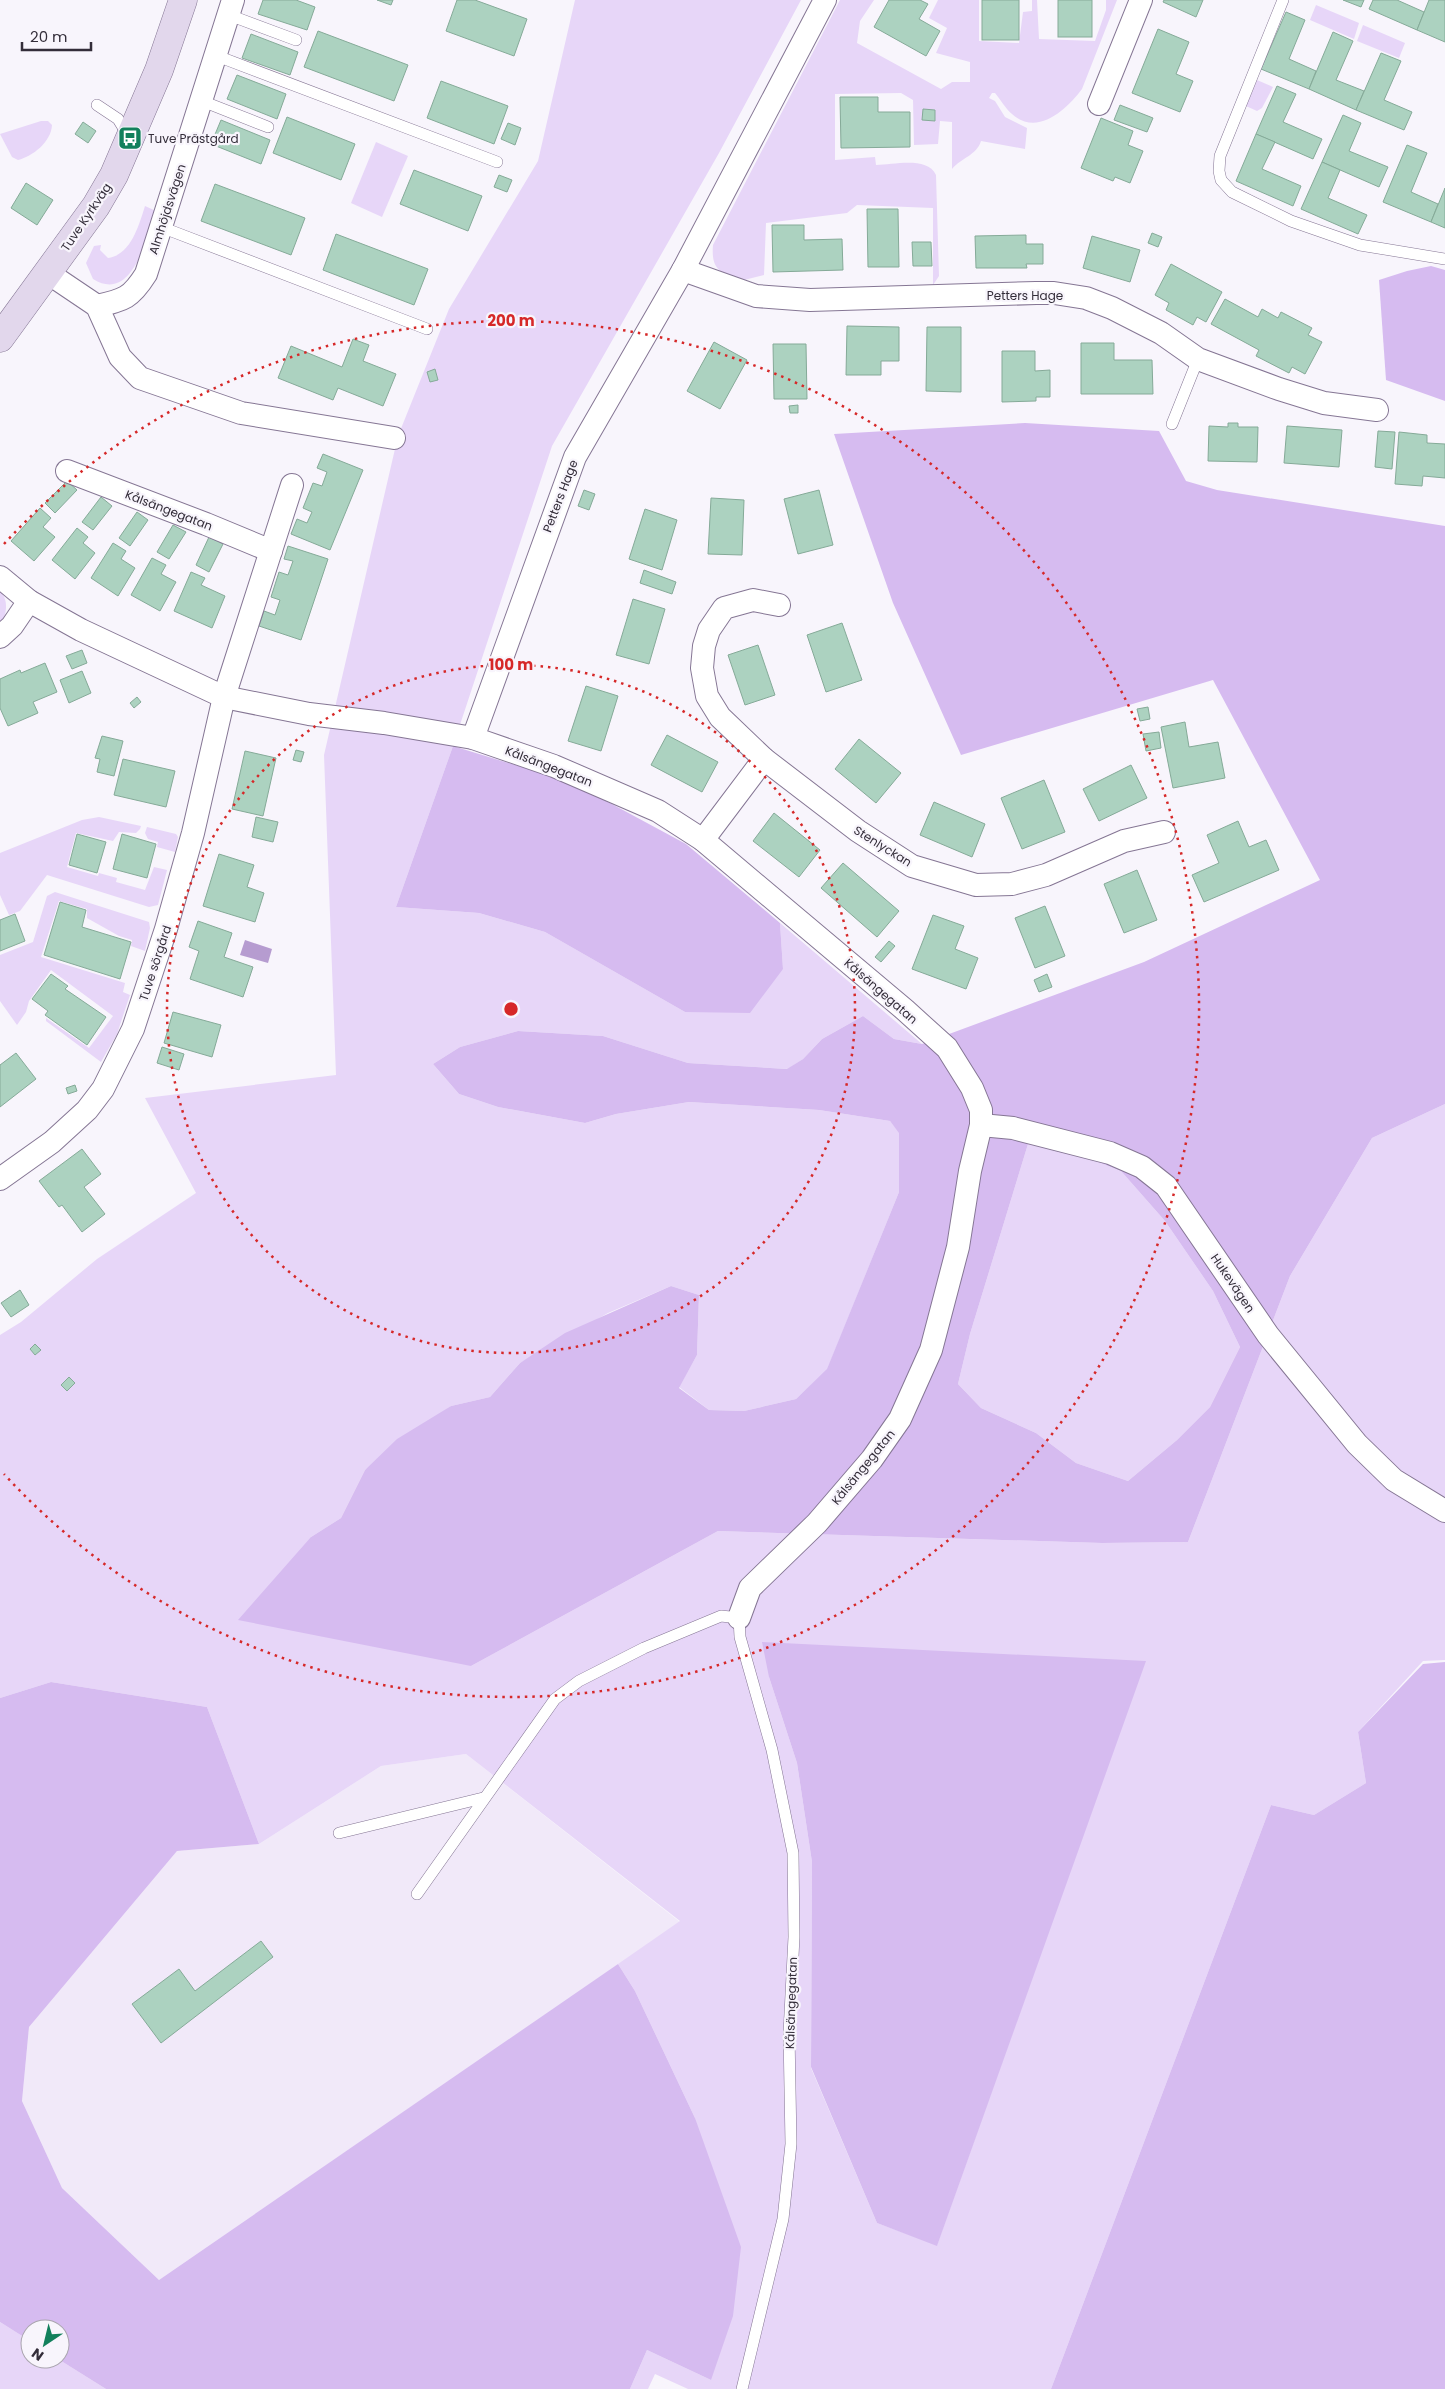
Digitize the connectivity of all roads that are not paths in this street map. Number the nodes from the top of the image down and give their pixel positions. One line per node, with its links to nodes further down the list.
1 (183, 0): 12 (street, Tuve Kyrkväg)
2 (825, 0): 16 (street, Petters Hage)
3 (1141, 0): 9 (street)
4 (1283, 0): 15 (lane)
5 (231, 8): 6 (lane); 7 (street, Almhöjdsvägen)
6 (296, 40)
7 (217, 56): 8 (street, Almhöjdsvägen); 13 (lane)
8 (202, 102): 11 (lane); 14 (street, Almhöjdsvägen)
9 (1099, 104)
10 (97, 105): 12 (lane)
11 (268, 127)
12 (130, 138): 17 (street, Tuve Kyrkväg)
13 (497, 162)
14 (161, 227): 18 (street, Almhöjdsvägen); 19 (lane)
15 (1445, 259)
16 (682, 270): 21 (street, Petters Hage); 33 (street, Petters Hage)
17 (48, 274): 18 (street); 20 (street, Tuve Kyrkväg)
18 (97, 306): 24 (street)
19 (427, 329)
20 (0, 338)
21 (1198, 359): 22 (street, Petters Hage); 23 (lane)
22 (1377, 410)
23 (1172, 424)
24 (394, 438)
25 (67, 471): 27 (street, Kålsängegatan)
26 (292, 485): 27 (street)
27 (271, 551): 32 (street)
28 (0, 577): 29 (street, Kålsängegatan)
29 (29, 601): 31 (street); 32 (street, Kålsängegatan)
30 (779, 605): 34 (street, Stenlyckan)
31 (0, 637)
32 (224, 697): 33 (street, Kålsängegatan); 38 (street, Tuve sörgård)
33 (473, 738): 36 (street, Kålsängegatan)
34 (764, 759): 35 (street, Stenlyckan); 36 (street)
35 (1164, 832)
36 (702, 840): 37 (street, Kålsängegatan)
37 (981, 1125): 39 (street, Hukevägen); 40 (street, Kålsängegatan)
38 (0, 1179)
39 (1445, 1511)
40 (739, 1618): 41 (lane); 44 (lane, Kålsängegatan)
41 (483, 1798): 42 (lane); 43 (lane)
42 (339, 1834)
43 (417, 1894)
44 (742, 2389)

